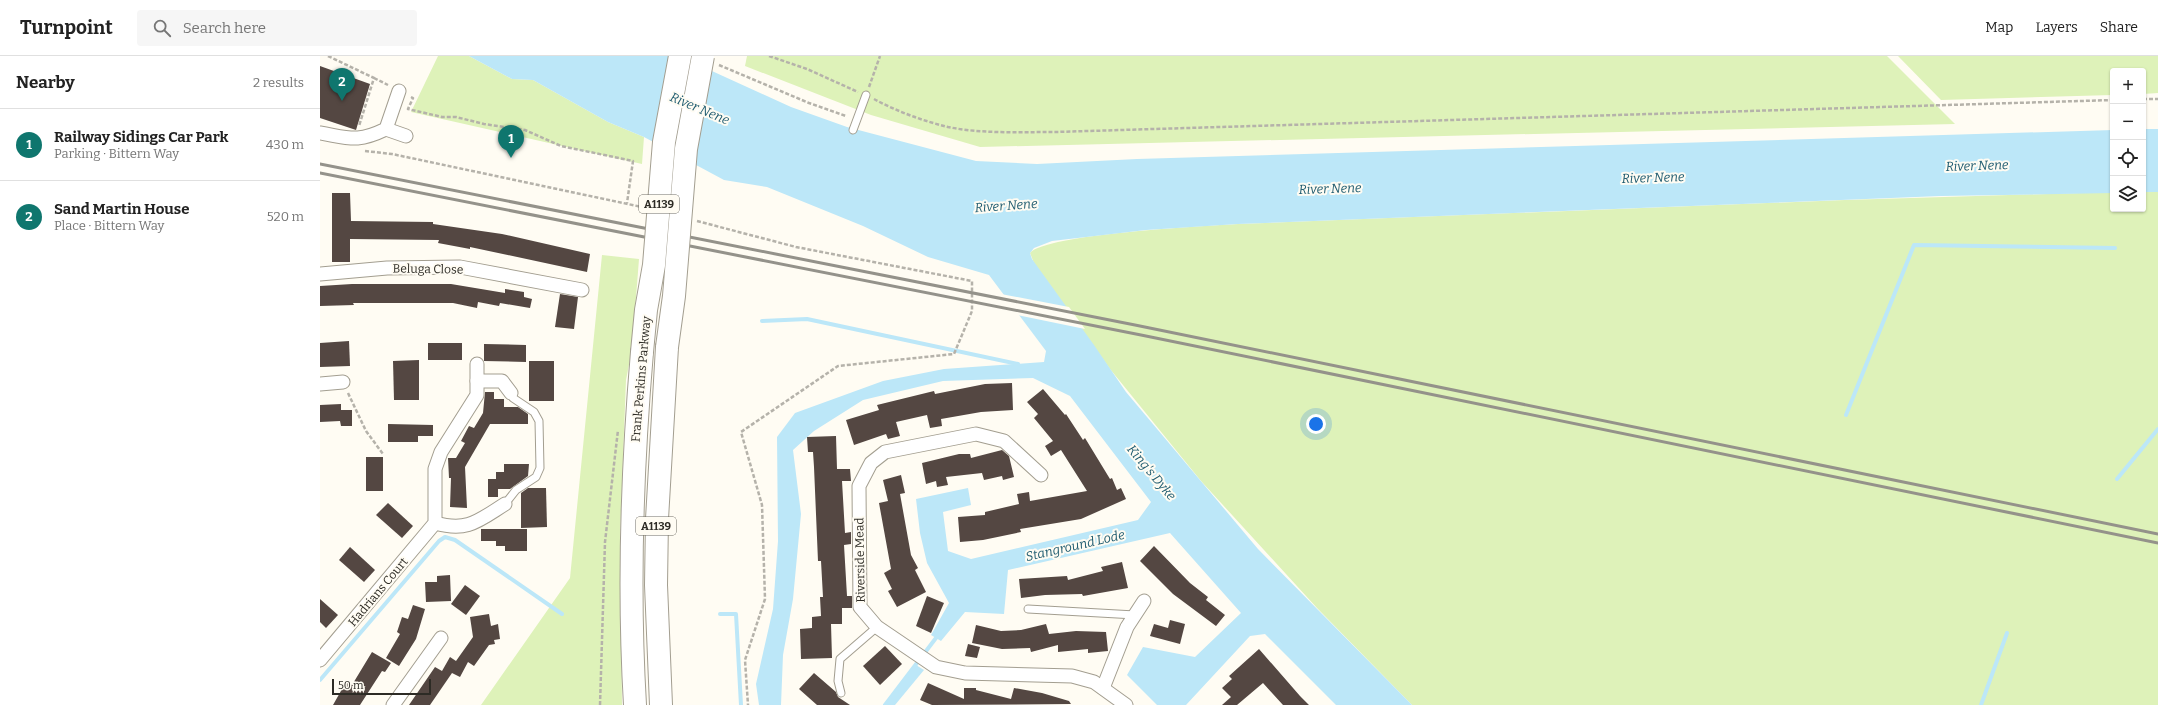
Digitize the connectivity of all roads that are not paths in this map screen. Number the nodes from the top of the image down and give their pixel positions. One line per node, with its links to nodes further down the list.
1 (680, 56): 28 (highway, Frank Perkins Parkway / A1139, bridge)
2 (708, 59): 29 (highway, Frank Perkins Parkway / A1139, bridge)
3 (399, 91): 5 (street)
4 (866, 95): 6 (lane)
5 (386, 129): 7 (street); 8 (street)
6 (852, 130)
7 (320, 133)
8 (406, 136)
9 (320, 274): 10 (street, Beluga Close)
10 (582, 290)
11 (477, 364): 12 (street)
12 (477, 381): 15 (street); 18 (street)
13 (343, 382): 14 (street)
14 (320, 384)
15 (511, 393): 17 (lane)
16 (1041, 475): 22 (street, Riverside Mead)
17 (505, 504): 18 (street)
18 (436, 523): 24 (street, Hadrians Court)
19 (1144, 601): 21 (street)
20 (1028, 609): 21 (lane)
21 (1135, 615): 25 (street)
22 (877, 627): 25 (street, Riverside Mead); 26 (lane)
23 (441, 638): 27 (street)
24 (320, 660)
25 (1103, 688): 30 (street, Riverside Mead)
26 (841, 693)
27 (393, 705)
28 (635, 705)
29 (661, 705)
30 (1126, 705)

